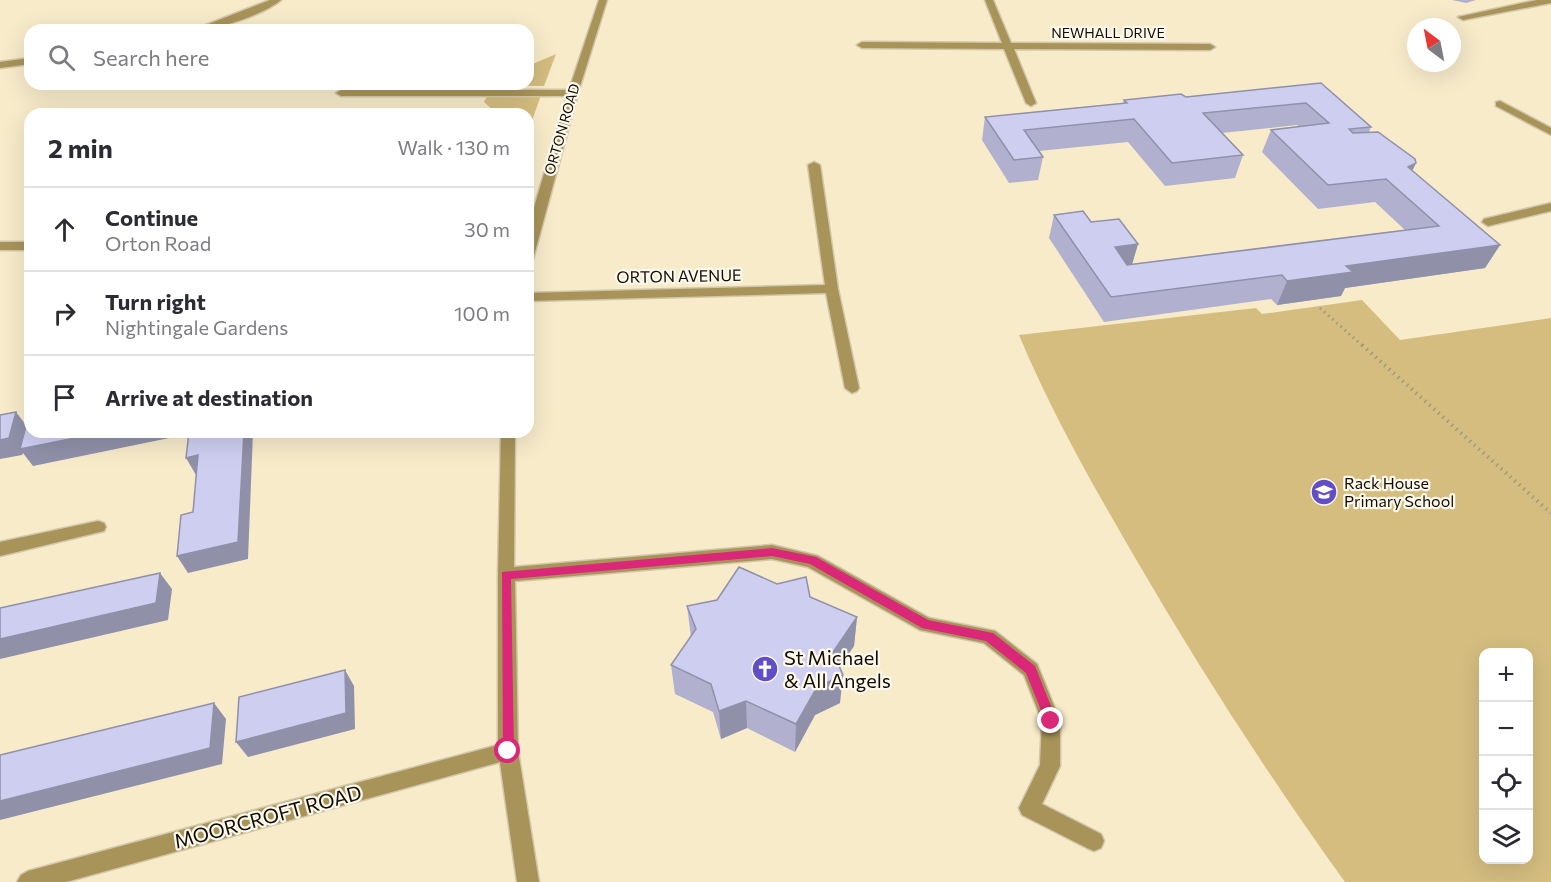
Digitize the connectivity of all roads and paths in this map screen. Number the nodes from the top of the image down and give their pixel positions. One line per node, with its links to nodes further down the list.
1 (277, 0): 8 (street)
2 (603, 0): 15 (street, ORTON ROAD)
3 (989, 0): 10 (street)
4 (1551, 0): 5 (street)
5 (1537, 1): 6 (street); 7 (street)
6 (1551, 8)
7 (1463, 17)
8 (219, 24)
9 (862, 45): 10 (street, NEWHALL DRIVE)
10 (1006, 46): 11 (street, NEWHALL DRIVE); 16 (street)
11 (1210, 47)
12 (24, 62): 13 (street)
13 (0, 65)
14 (341, 93): 15 (street)
15 (573, 93): 22 (street, ORTON ROAD)
16 (1031, 103)
17 (1500, 104): 18 (street)
18 (1551, 132)
19 (814, 165): 25 (street)
20 (1551, 207): 21 (street)
21 (1488, 222)
22 (534, 225)
23 (0, 246): 24 (street)
24 (24, 246)
25 (832, 289): 26 (street, ORTON AVENUE); 28 (street)
26 (534, 297)
27 (1320, 308): 30 (path)
28 (852, 388)
29 (508, 438): 33 (street)
30 (1551, 513)
31 (98, 527): 32 (street)
32 (0, 549)
33 (506, 575): 34 (street); 35 (street)
34 (508, 751): 36 (street, MOORCROFT ROAD); 37 (street)
35 (1094, 841)
36 (30, 882)
37 (528, 882)

